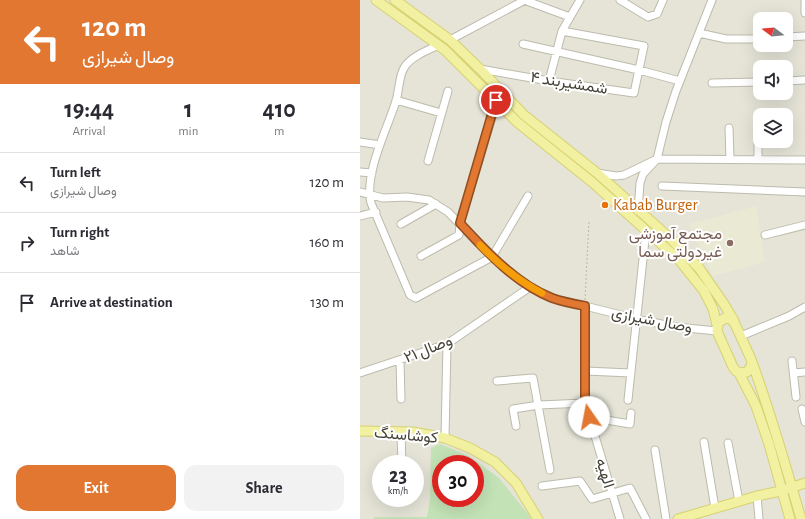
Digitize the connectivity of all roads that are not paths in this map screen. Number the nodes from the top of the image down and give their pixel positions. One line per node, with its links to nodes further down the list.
1 (376, 0): 18 (main road)
2 (395, 0): 16 (main road)
3 (525, 0): 10 (street); 16 (street)
4 (580, 0): 10 (street)
5 (620, 0): 6 (street)
6 (663, 0)
7 (712, 0): 12 (street)
8 (804, 0): 9 (street)
9 (805, 13)
10 (570, 17): 11 (street)
11 (562, 31): 19 (street); 21 (street)
12 (699, 33): 15 (street); 24 (street)
13 (805, 36): 14 (street)
14 (793, 37)
15 (753, 39)
16 (450, 40): 20 (main road)
17 (523, 44): 19 (street)
18 (439, 45): 29 (street); 30 (main road)
19 (556, 52): 21 (street); 23 (street)
20 (480, 69): 23 (street, شمشیربند ۴); 43 (main road)
21 (639, 70): 23 (street, شمشیربند ۴); 24 (street)
22 (805, 80): 25 (street)
23 (549, 81)
24 (680, 81): 36 (street)
25 (793, 81)
26 (753, 82): 27 (street)
27 (712, 83)
28 (448, 91): 31 (street)
29 (396, 100): 31 (street); 34 (street)
30 (496, 100): 53 (street); 56 (main road)
31 (441, 114): 40 (street)
32 (729, 128): 37 (street)
33 (360, 142): 34 (street)
34 (380, 145): 42 (street)
35 (758, 148): 38 (street)
36 (657, 159): 37 (street); 43 (street); 50 (street)
37 (730, 159): 38 (street)
38 (758, 160): 39 (street)
39 (805, 160)
40 (428, 161)
41 (360, 172): 42 (street)
42 (372, 173): 47 (street)
43 (597, 173): 50 (main road)
44 (662, 186): 46 (street)
45 (360, 192): 47 (street, وصال شیرازی)
46 (805, 192)
47 (369, 194): 49 (street, وصال شیرازی); 51 (street)
48 (528, 196): 59 (street)
49 (436, 204): 53 (street, وصال شیرازی); 54 (street)
50 (638, 211): 64 (main road)
51 (376, 212): 52 (street); 59 (street)
52 (360, 216)
53 (460, 223): 58 (street); 59 (street, وصال شیرازی)
54 (401, 224)
55 (805, 224): 57 (street)
56 (650, 234): 63 (street); 65 (main road)
57 (765, 235)
58 (420, 256)
59 (492, 257): 60 (street, وصال شیرازی)
60 (530, 287): 61 (street, وصال شیرازی); 67 (street, وصال ۲۱)
61 (585, 306): 63 (street, وصال شیرازی); 71 (street, الهیه)
62 (805, 307): 66 (street)
63 (637, 319): 65 (street, وصال شیرازی); 74 (street)
64 (734, 321): 65 (main road); 66 (main road)
65 (717, 328): 75 (main road)
66 (741, 336): 70 (main road)
67 (447, 344): 68 (street, وصال ۲۱); 90 (street)
68 (400, 360): 73 (street, وصال ۲۱); 79 (street)
69 (792, 361): 76 (street)
70 (752, 362): 75 (main road); 98 (main road)
71 (585, 371): 74 (street); 81 (street, الهیه)
72 (805, 372): 76 (street)
73 (360, 373)
74 (631, 373): 80 (street)
75 (739, 373): 99 (main road)
76 (794, 373): 78 (street)
77 (497, 381): 82 (street)
78 (796, 397)
79 (400, 399)
80 (628, 400)
81 (585, 403): 82 (street); 85 (street, الهیه)
82 (538, 405): 87 (street); 95 (street)
83 (802, 409): 86 (street)
84 (631, 413): 85 (street)
85 (589, 417): 100 (street, الهیه)
86 (805, 422)
87 (516, 426)
88 (360, 431): 89 (main road, کوشاسنگ)
89 (401, 432): 90 (main road, کوشاسنگ); 94 (street)
90 (445, 438): 105 (main road, کوشاسنگ)
91 (704, 442): 103 (street)
92 (728, 443): 102 (street)
93 (655, 450): 108 (street)
94 (402, 455)
95 (550, 470)
96 (805, 483): 98 (main road)
97 (542, 486): 100 (street)
98 (792, 487): 99 (main road); 112 (main road)
99 (781, 491): 101 (main road); 111 (main road)
100 (611, 493): 106 (street, الهیه); 107 (street)
101 (757, 496): 102 (main road); 110 (street)
102 (738, 501): 103 (main road)
103 (715, 508): 104 (main road)
104 (695, 516): 109 (main road)
105 (538, 519)
106 (620, 519)
107 (646, 519)
108 (666, 519)
109 (678, 519)
110 (759, 519)
111 (790, 519)
112 (802, 519)

